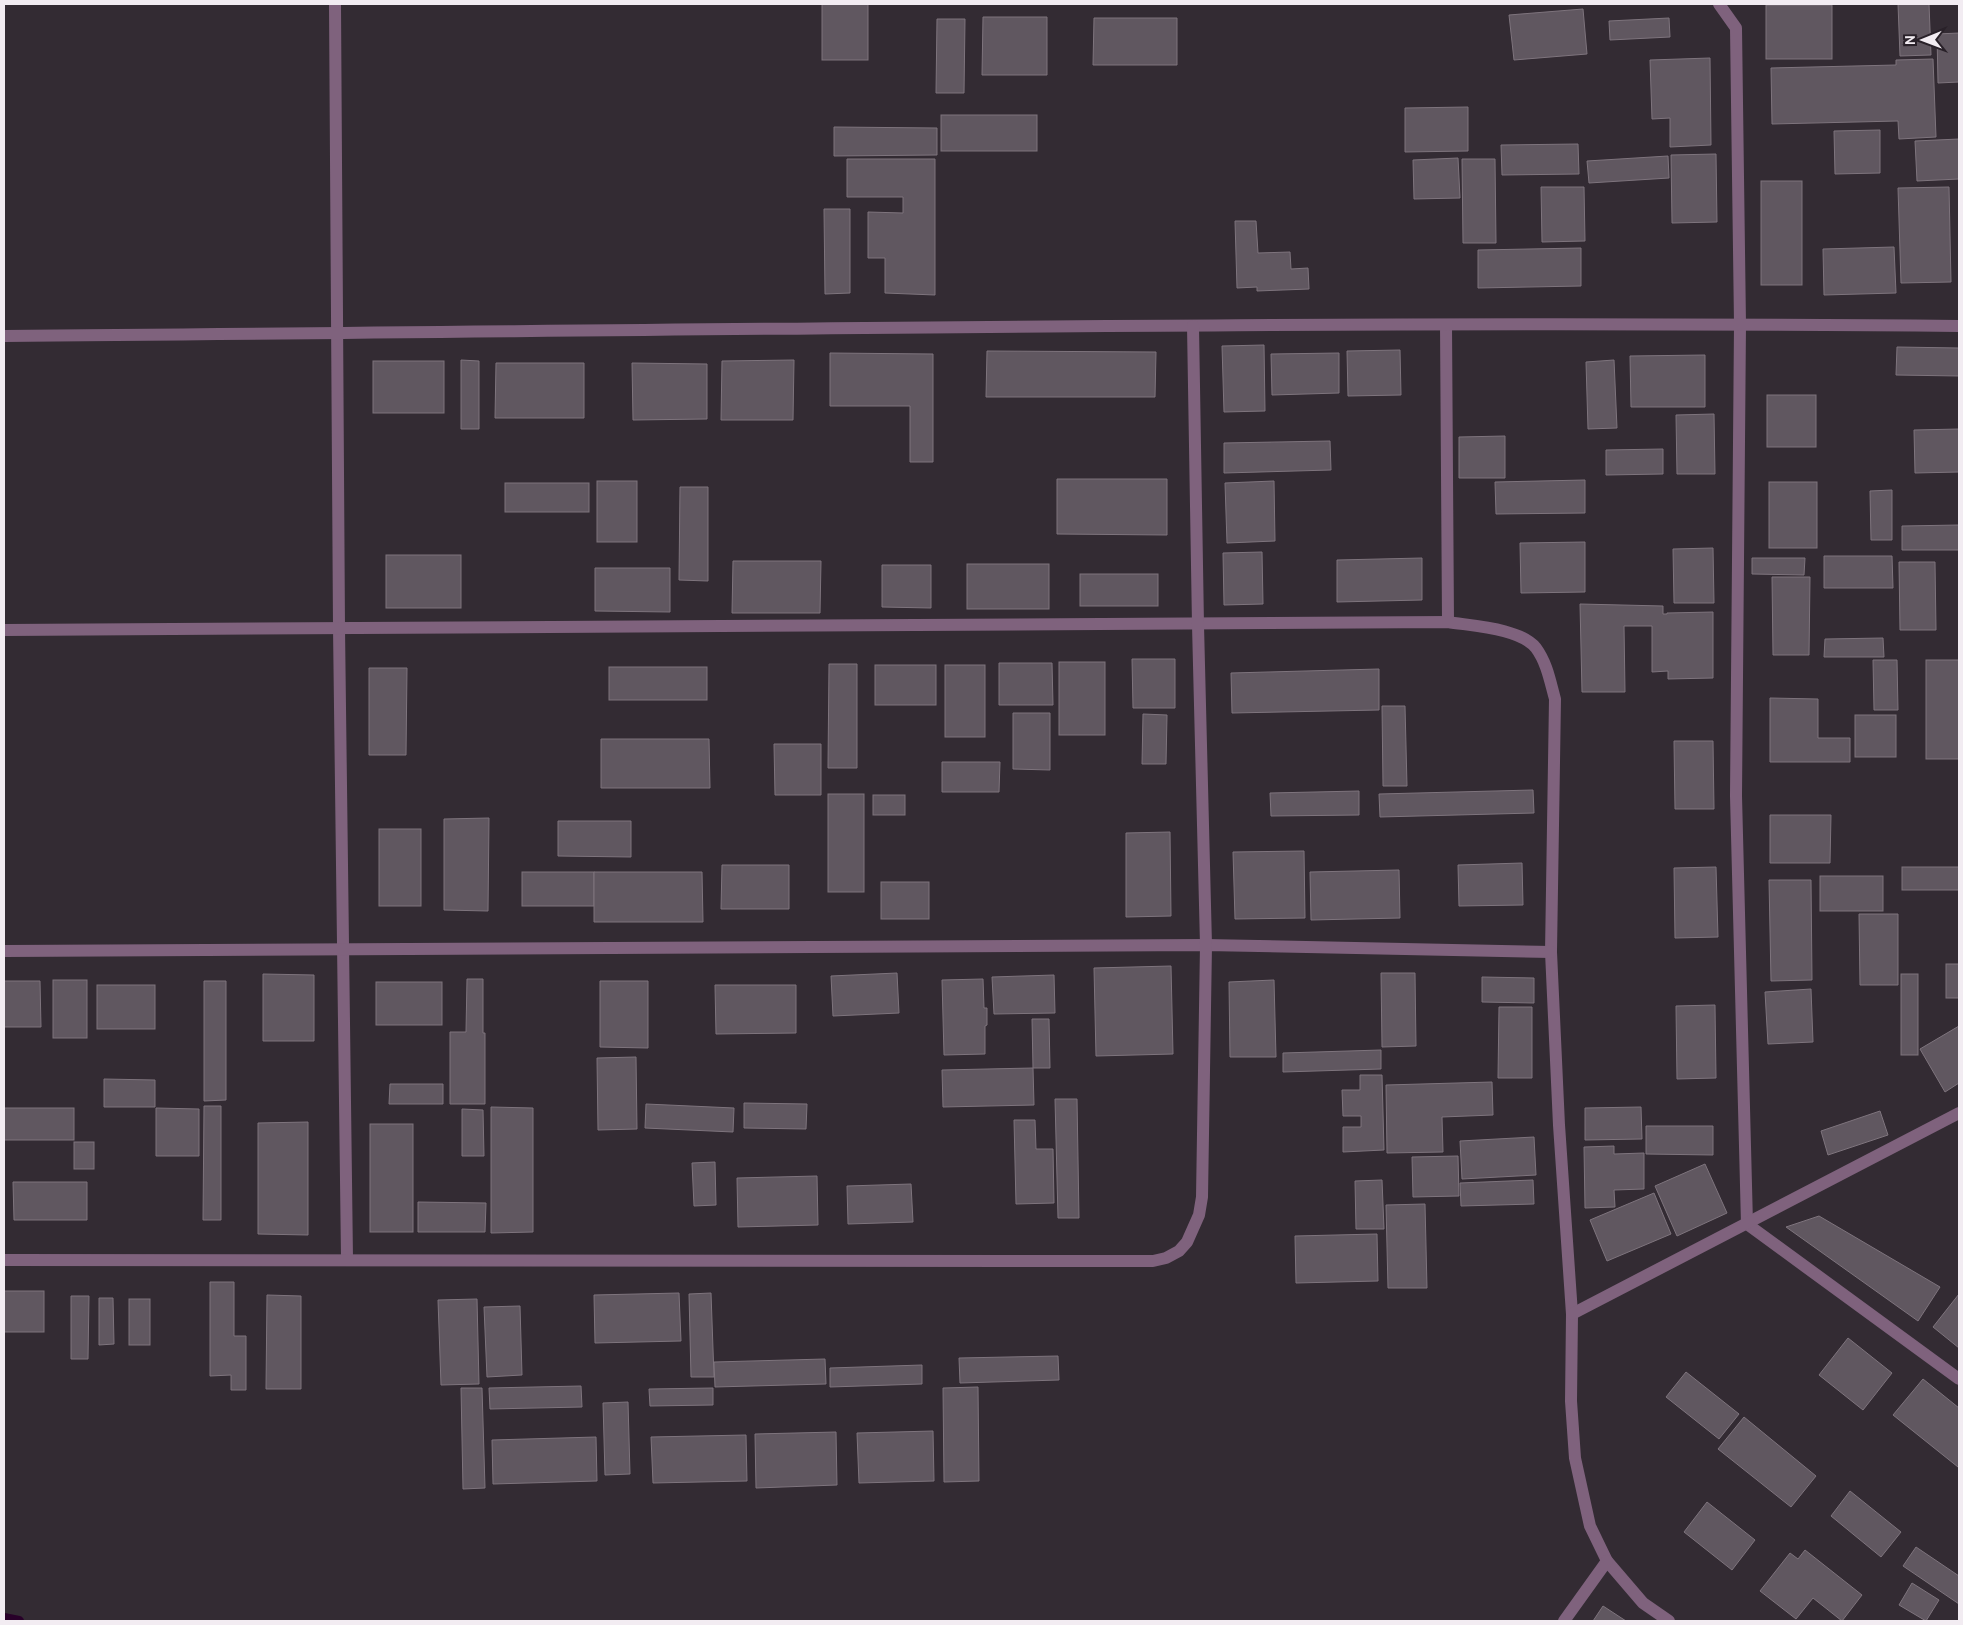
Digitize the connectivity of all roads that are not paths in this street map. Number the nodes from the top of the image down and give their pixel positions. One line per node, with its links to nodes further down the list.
1 (335, 4): 7 (street)
2 (1719, 4): 3 (street)
3 (1740, 324): 5 (street); 6 (street); 18 (street)
4 (1193, 326): 5 (street); 7 (street); 10 (street)
5 (1446, 326): 9 (street)
6 (1959, 326)
7 (338, 333): 8 (street); 11 (street)
8 (4, 336)
9 (1448, 622): 10 (street); 16 (street)
10 (1198, 625): 11 (street); 13 (street)
11 (339, 628): 12 (street); 14 (street)
12 (4, 630)
13 (1206, 945): 14 (street); 16 (street); 19 (street)
14 (344, 948): 15 (street); 19 (street)
15 (4, 951)
16 (1551, 952): 21 (street)
17 (1959, 1113): 18 (street)
18 (1747, 1224): 21 (street); 22 (street)
19 (347, 1259): 20 (street)
20 (4, 1260)
21 (1572, 1314): 23 (street)
22 (1959, 1379)
23 (1606, 1561): 24 (street); 25 (street)
24 (1564, 1621)
25 (1669, 1621)

